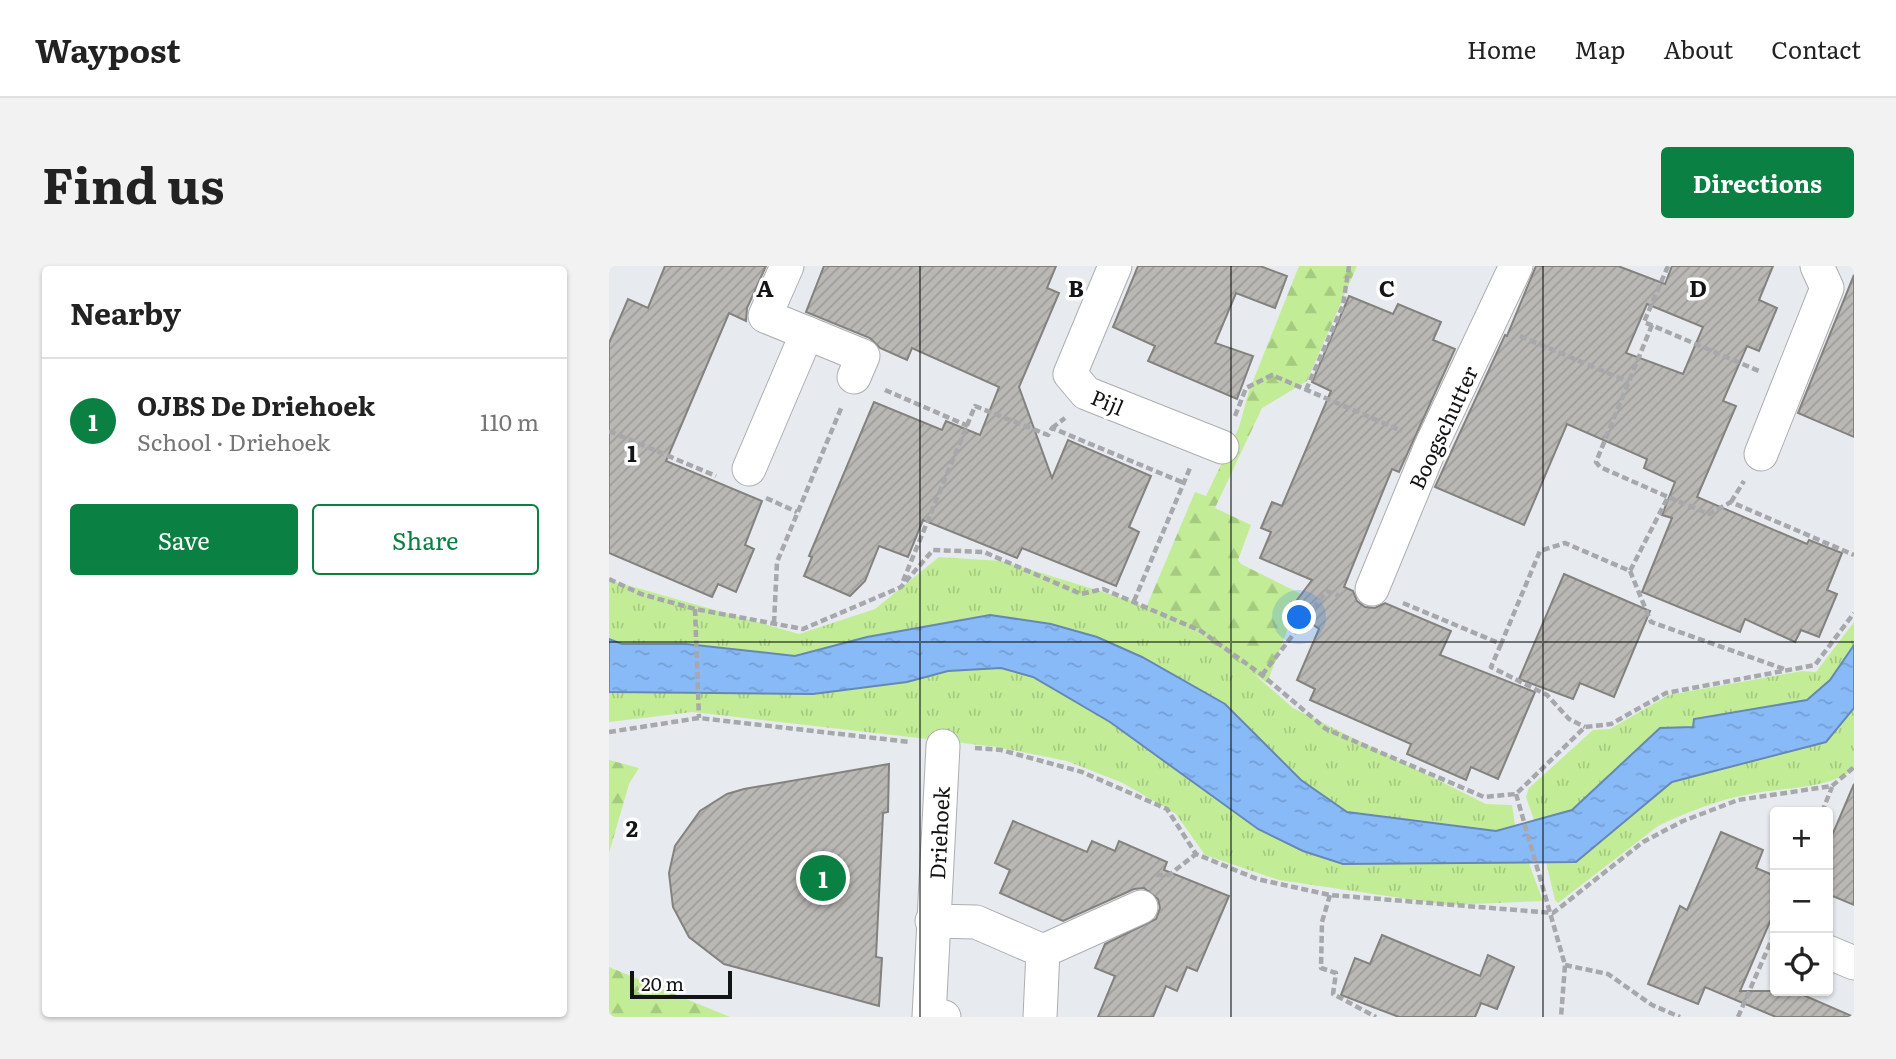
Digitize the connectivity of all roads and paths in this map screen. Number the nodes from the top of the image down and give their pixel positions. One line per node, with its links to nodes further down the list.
1 (787, 266): 9 (street)
2 (1115, 266): 16 (street, Pijl)
3 (1349, 266): 13 (path)
4 (1516, 266): 7 (street, Boogschutter)
5 (1668, 266): 8 (path)
6 (1817, 266): 12 (street)
7 (1490, 323): 11 (path); 26 (street, Boogschutter)
8 (1652, 325): 11 (path); 12 (path)
9 (807, 333): 10 (street); 18 (street)
10 (854, 377): 14 (path); 21 (path)
11 (1629, 382): 20 (path)
12 (1789, 383): 17 (street)
13 (1306, 390)
14 (968, 426): 19 (path); 25 (path)
15 (609, 431): 18 (path)
16 (1222, 447)
17 (1761, 454)
18 (743, 481): 21 (path)
19 (1184, 483)
20 (1668, 497): 22 (path); 23 (path)
21 (797, 512): 29 (path)
22 (1854, 555)
23 (1630, 572): 30 (path); 31 (path)
24 (609, 579): 27 (path)
25 (901, 587): 29 (path); 32 (path)
26 (1371, 589): 30 (path); 32 (path)
27 (695, 609): 29 (path); 33 (path)
28 (1854, 613): 31 (path)
29 (774, 623)
30 (1501, 644): 34 (path)
31 (1787, 670): 34 (path)
32 (1262, 675): 39 (path)
33 (699, 718): 35 (path); 36 (path)
34 (1585, 727): 39 (path)
35 (609, 733)
36 (943, 746): 41 (path); 45 (street, Driehoek)
37 (1854, 767): 38 (path)
38 (1832, 786): 40 (path); 44 (path)
39 (1516, 794): 44 (path)
40 (1824, 807)
41 (1196, 854): 42 (path); 43 (path)
42 (1330, 895): 44 (path); 53 (path)
43 (1141, 907): 47 (street)
44 (1553, 913): 50 (path)
45 (932, 920): 47 (street); 51 (street, Driehoek)
46 (1775, 933): 56 (path)
47 (1043, 951): 52 (street)
48 (1833, 954): 49 (street)
49 (1854, 963)
50 (1565, 965): 54 (path); 55 (path)
51 (944, 1017)
52 (1040, 1017)
53 (1376, 1017)
54 (1561, 1017)
55 (1680, 1017)
56 (1738, 1017)

